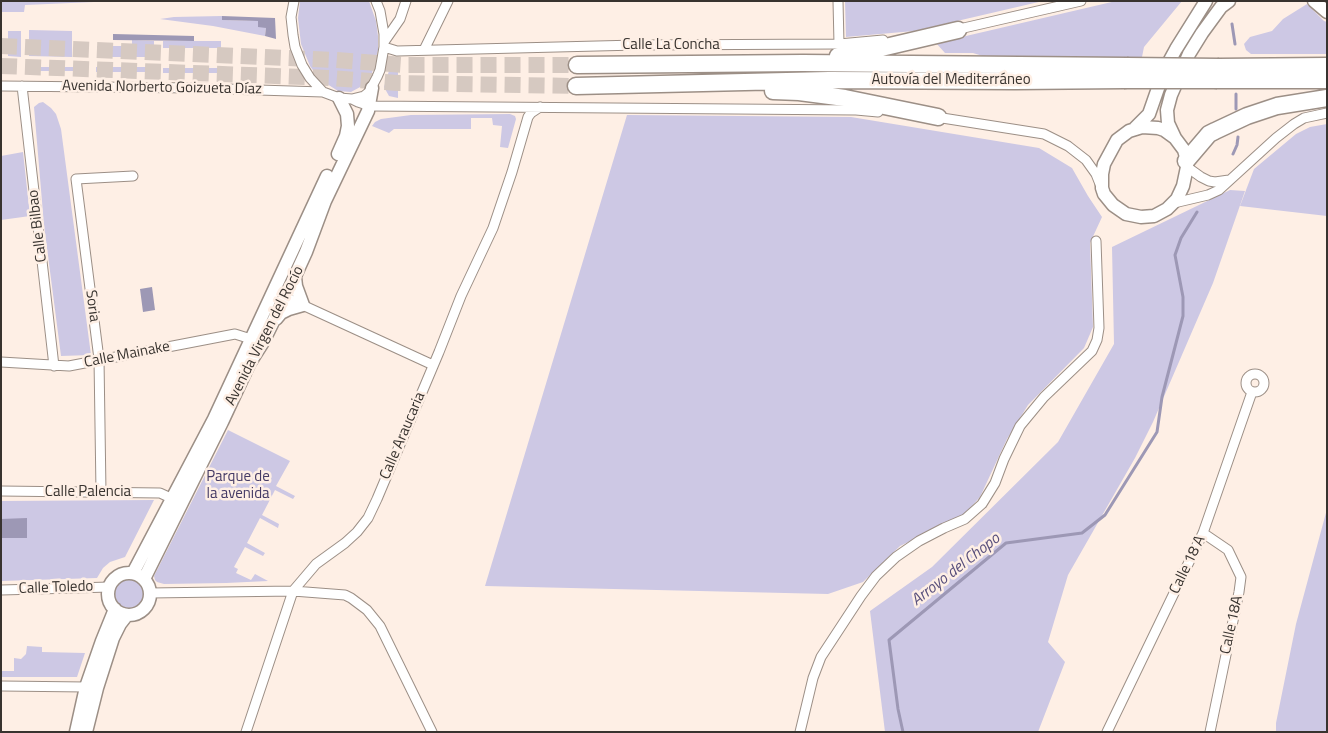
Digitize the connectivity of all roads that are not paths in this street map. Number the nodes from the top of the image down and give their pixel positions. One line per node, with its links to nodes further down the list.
1 (294, 1): 26 (street)
2 (376, 1): 13 (street)
3 (406, 1): 13 (street)
4 (448, 1): 14 (street)
5 (838, 1): 12 (street)
6 (1081, 1): 11 (street, Calle La Concha)
7 (1206, 1): 36 (street)
8 (1229, 1): 37 (street)
9 (1314, 1): 10 (street)
10 (1327, 12)
11 (958, 30): 12 (street, Calle La Concha); 15 (highway)
12 (840, 44): 14 (street, Calle La Concha)
13 (384, 45): 14 (street, Calle La Concha); 25 (street)
14 (424, 50)
15 (803, 63): 16 (highway, Autovía del Mediterráneo); 18 (highway, Autovía del Mediterráneo)
16 (577, 65)
17 (1327, 66): 19 (highway, Autovía del Mediterráneo)
18 (1126, 73): 19 (highway, Autovía del Mediterráneo, bridge); 21 (highway, Autovía del Mediterráneo)
19 (1218, 73): 20 (highway, Autovía del Mediterráneo)
20 (1327, 80)
21 (669, 84): 24 (highway, Autovía del Mediterráneo); 35 (highway)
22 (1, 86): 23 (street, Avenida Norberto Goizueta Díaz)
23 (22, 86): 26 (street, Avenida Norberto Goizueta Díaz); 52 (street, Calle Bilbao)
24 (576, 86)
25 (372, 88): 29 (street); 30 (street, Avenida Virgen del Rocío)
26 (323, 92): 27 (street)
27 (339, 98): 29 (street); 43 (street, Avenida Virgen del Rocío)
28 (1327, 98): 38 (highway)
29 (352, 99): 30 (street)
30 (370, 106): 31 (street); 45 (street, Avenida Virgen del Rocío)
31 (516, 107): 32 (street); 34 (street)
32 (540, 107): 34 (street); 35 (street)
33 (1327, 114): 40 (street)
34 (528, 117): 53 (street, Calle Araucaria)
35 (938, 117): 41 (street)
36 (1135, 128): 37 (street); 41 (street)
37 (1175, 138): 38 (street)
38 (1187, 164): 40 (street); 42 (street)
39 (133, 176): 50 (street, Soria)
40 (1230, 180): 42 (street)
41 (1102, 188): 42 (street)
42 (1172, 204)
43 (304, 224): 46 (street); 49 (street, Avenida Virgen del Rocío)
44 (1096, 241): 72 (street)
45 (295, 277): 46 (street, Avenida Virgen del Rocío); 47 (street)
46 (285, 297): 47 (street); 48 (street, Avenida Virgen del Rocío); 49 (street)
47 (303, 305): 48 (street); 53 (street)
48 (273, 322): 59 (street, Avenida Virgen del Rocío)
49 (250, 339): 50 (street, Calle Mainake); 57 (street, Avenida Virgen del Rocío)
50 (99, 359): 52 (street, Calle Mainake); 56 (street, Soria)
51 (1, 362): 52 (street, Calle Mainake)
52 (54, 366)
53 (433, 366): 62 (street, Calle Araucaria)
54 (1252, 392): 58 (street, Calle 18 A)
55 (1, 492): 56 (street, Calle Palencia)
56 (101, 492): 57 (street, Calle Palencia)
57 (173, 499): 59 (street, Avenida Virgen del Rocío)
58 (1203, 533): 73 (street, Calle 18 A); 74 (street, Calle 18A)
59 (139, 576): 60 (street); 63 (street)
60 (110, 587): 61 (street, Calle Toledo); 64 (street)
61 (1, 590)
62 (293, 591): 63 (street); 70 (street, Calle Araucaria); 71 (street)
63 (150, 593): 65 (street)
64 (115, 609): 65 (street); 67 (street)
65 (128, 614): 69 (street)
66 (1, 686): 67 (street)
67 (86, 688): 68 (street)
68 (76, 732)
69 (86, 732)
70 (246, 732)
71 (432, 732)
72 (800, 732)
73 (1107, 732)
74 (1210, 732)

